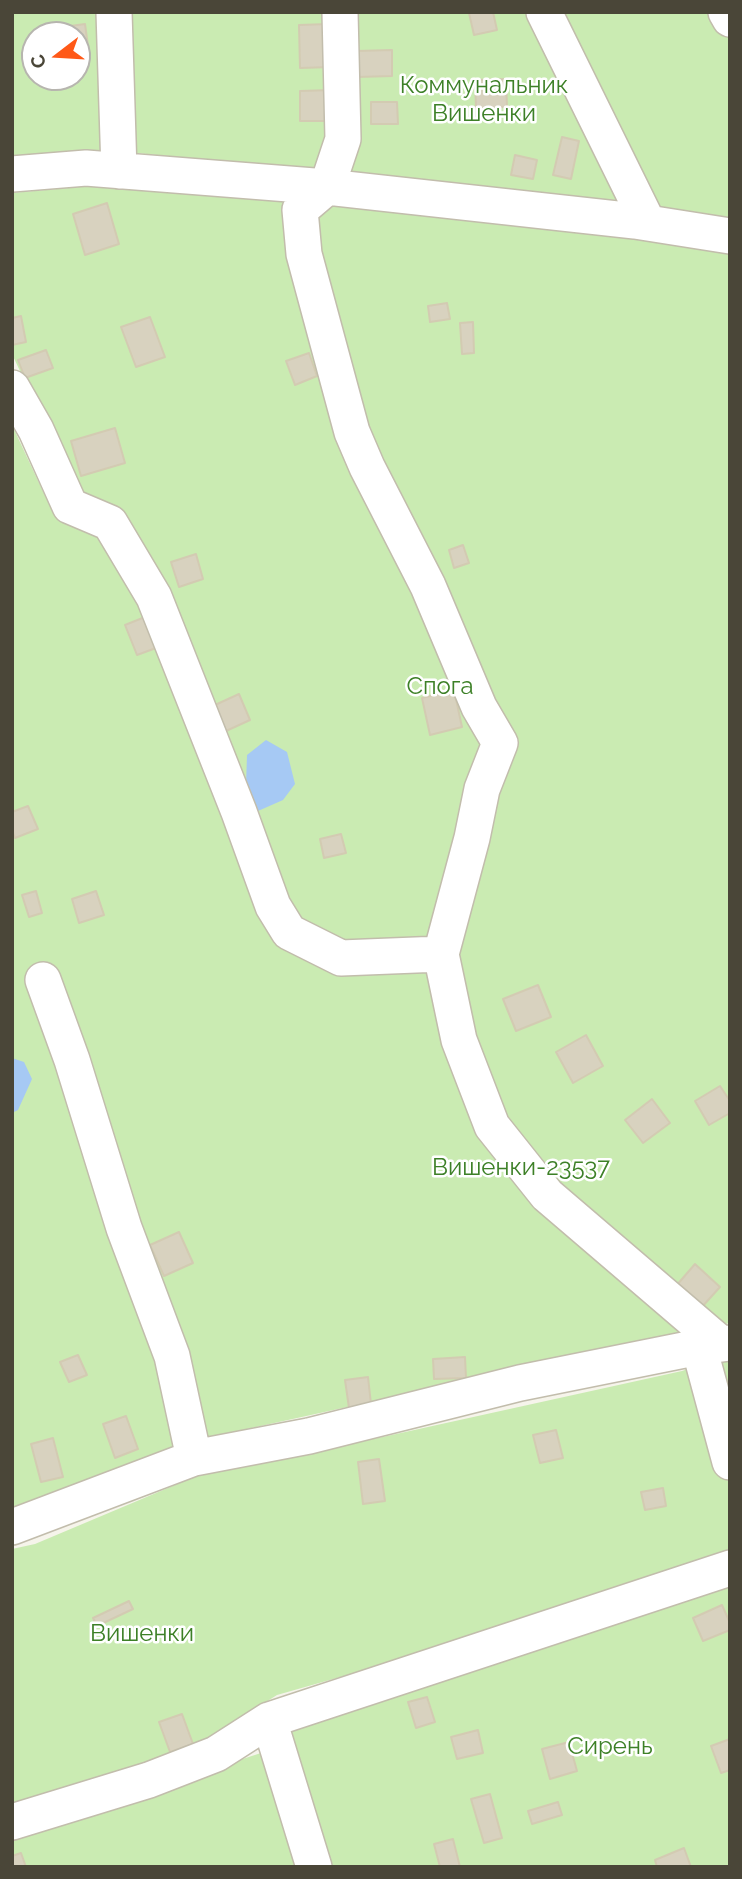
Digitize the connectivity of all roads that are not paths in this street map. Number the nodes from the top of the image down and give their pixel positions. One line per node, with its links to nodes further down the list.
1 (114, 12): 6 (street)
2 (340, 12): 8 (street)
3 (544, 12): 9 (street)
4 (726, 12): 5 (street)
5 (730, 19)
6 (119, 171): 7 (street); 8 (street)
7 (12, 174)
8 (327, 187): 9 (street); 12 (street)
9 (648, 223): 10 (street)
10 (730, 236)
11 (12, 387): 12 (street)
12 (441, 954): 14 (street)
13 (43, 980): 15 (street)
14 (716, 1345): 15 (street); 16 (street)
15 (194, 1458): 17 (street)
16 (730, 1462)
17 (12, 1527)
18 (730, 1568): 19 (street)
19 (269, 1720): 20 (street); 21 (street)
20 (12, 1822)
21 (314, 1867)

